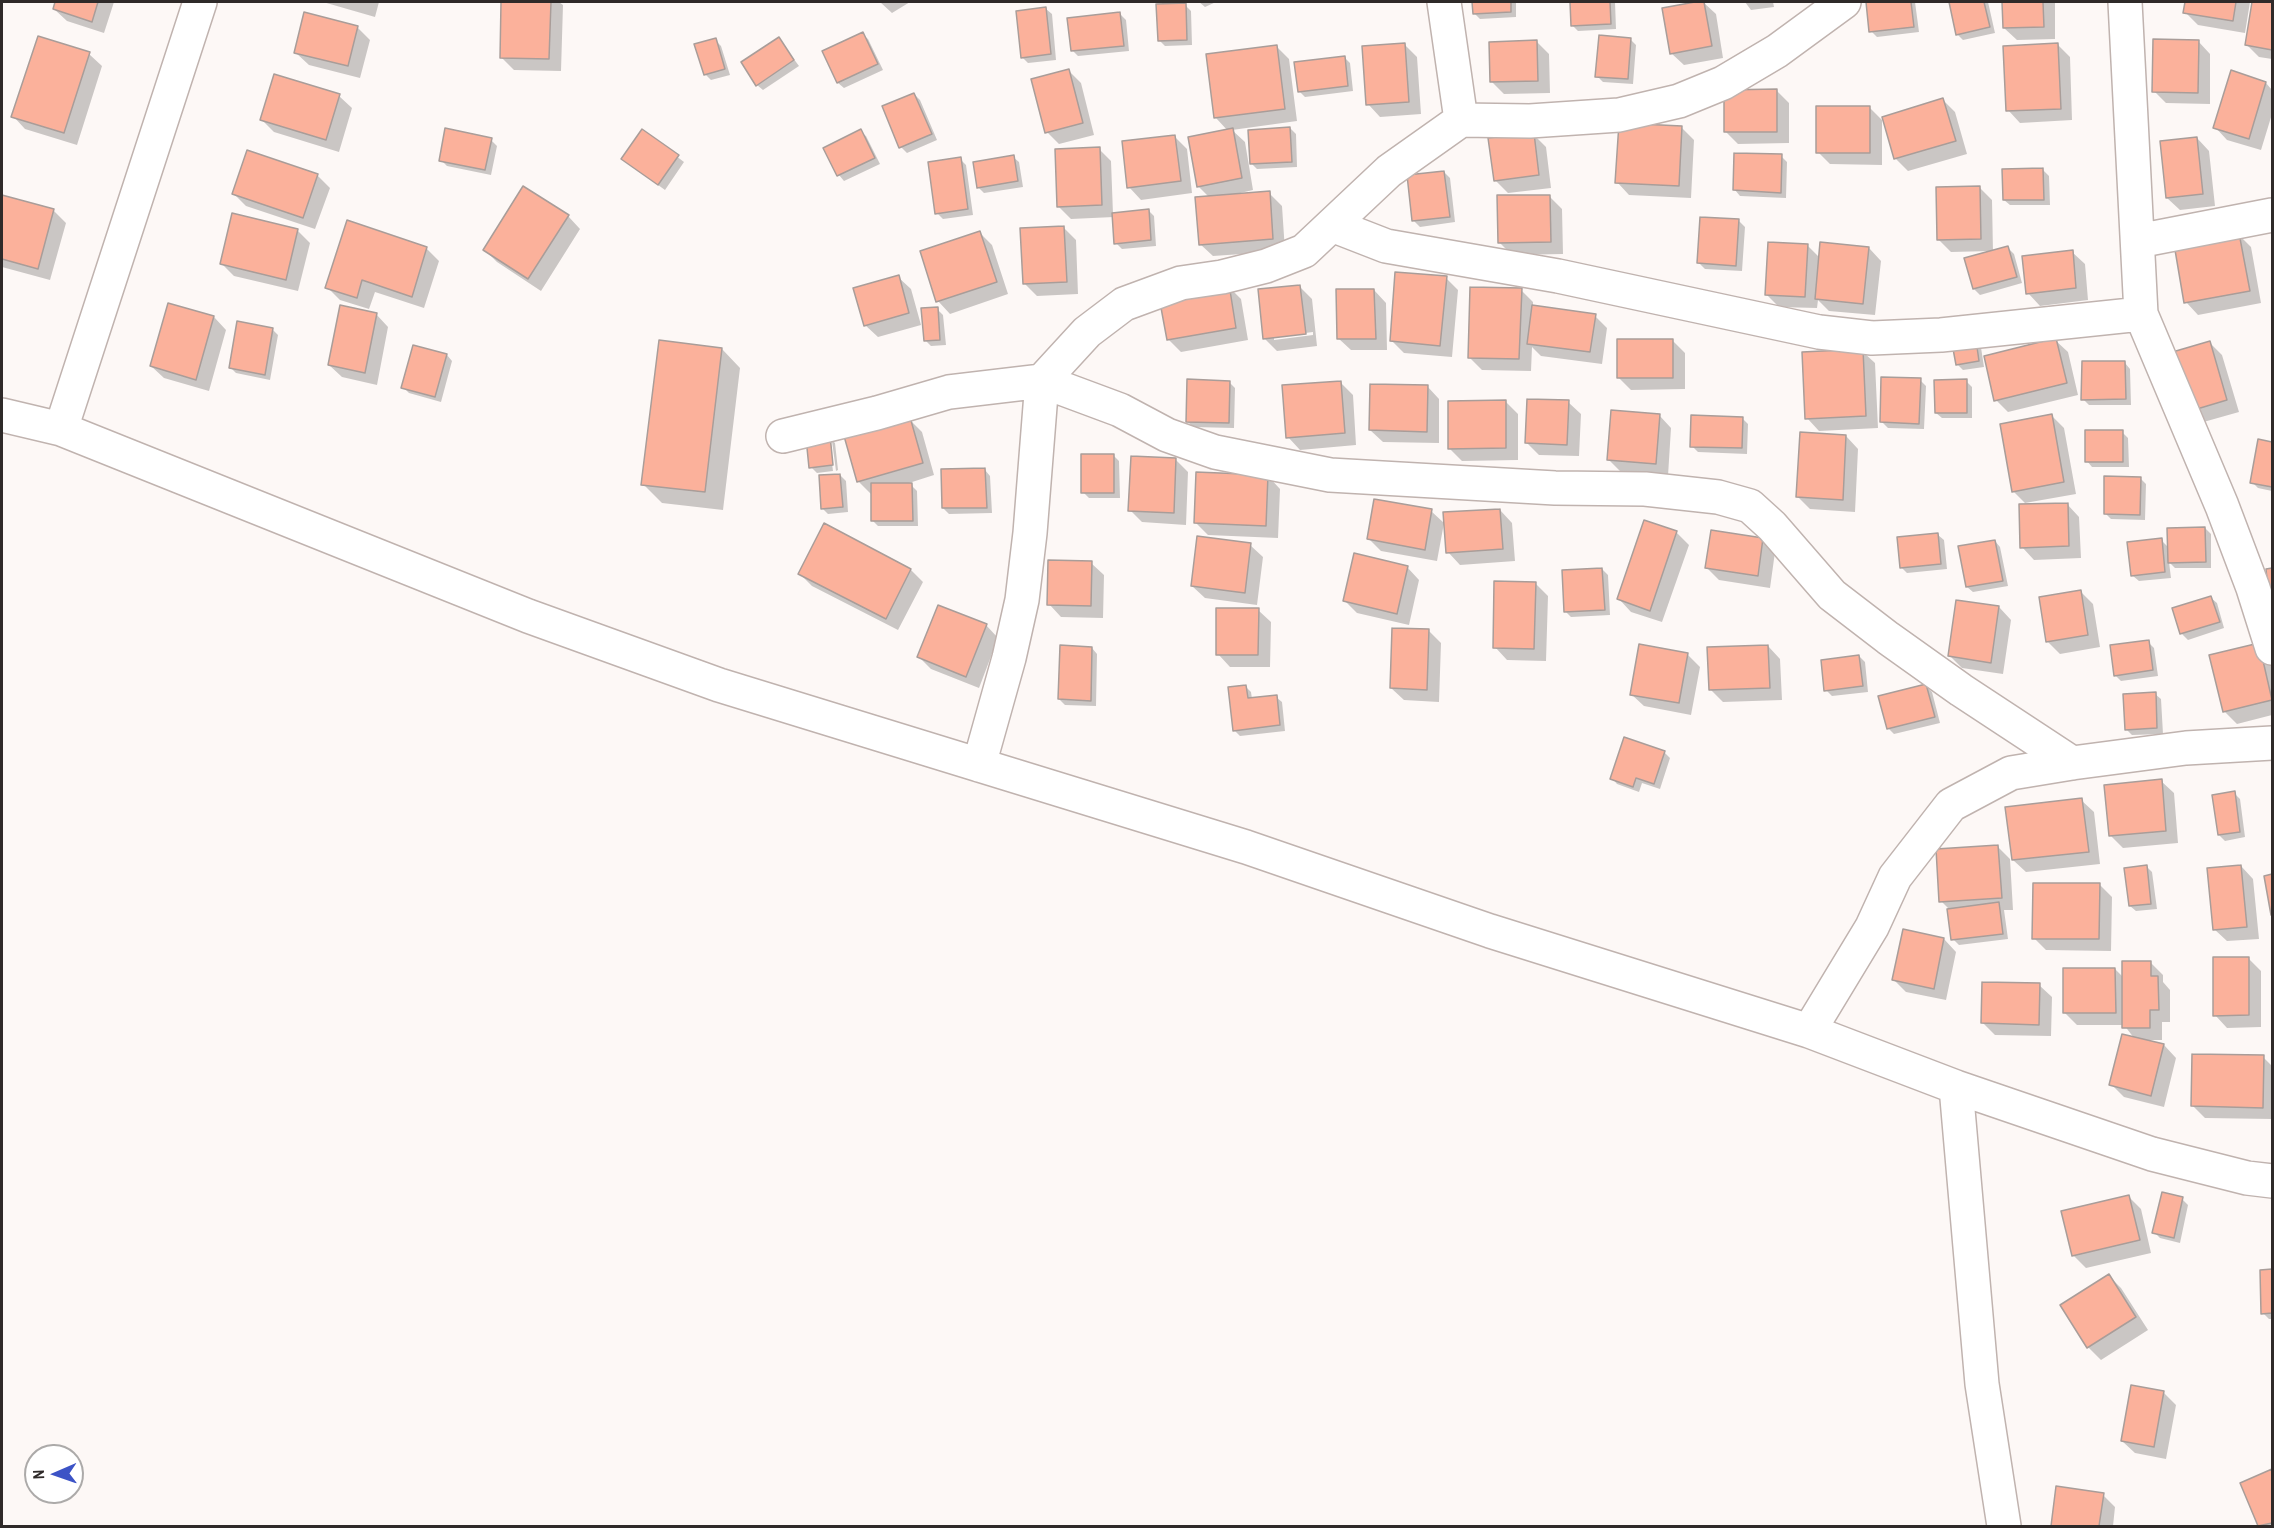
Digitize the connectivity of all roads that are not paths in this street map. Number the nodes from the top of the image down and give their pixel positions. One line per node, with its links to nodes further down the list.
1 (200, 2): 12 (street)
2 (1444, 2): 5 (street)
3 (1844, 2): 5 (street)
4 (2125, 2): 8 (street)
5 (1461, 120): 7 (street)
6 (2272, 215): 8 (street)
7 (1332, 225): 9 (street); 10 (street)
8 (2138, 241): 9 (street)
9 (2141, 314): 14 (street)
10 (1042, 381): 13 (street); 16 (street); 17 (street)
11 (2, 415): 12 (street)
12 (61, 429): 17 (street)
13 (783, 436)
14 (2272, 648)
15 (2272, 743): 16 (street)
16 (2072, 763): 18 (street)
17 (979, 765): 18 (street)
18 (1809, 1031): 19 (street)
19 (1956, 1088): 20 (street); 21 (street)
20 (2272, 1181)
21 (2004, 1527)

